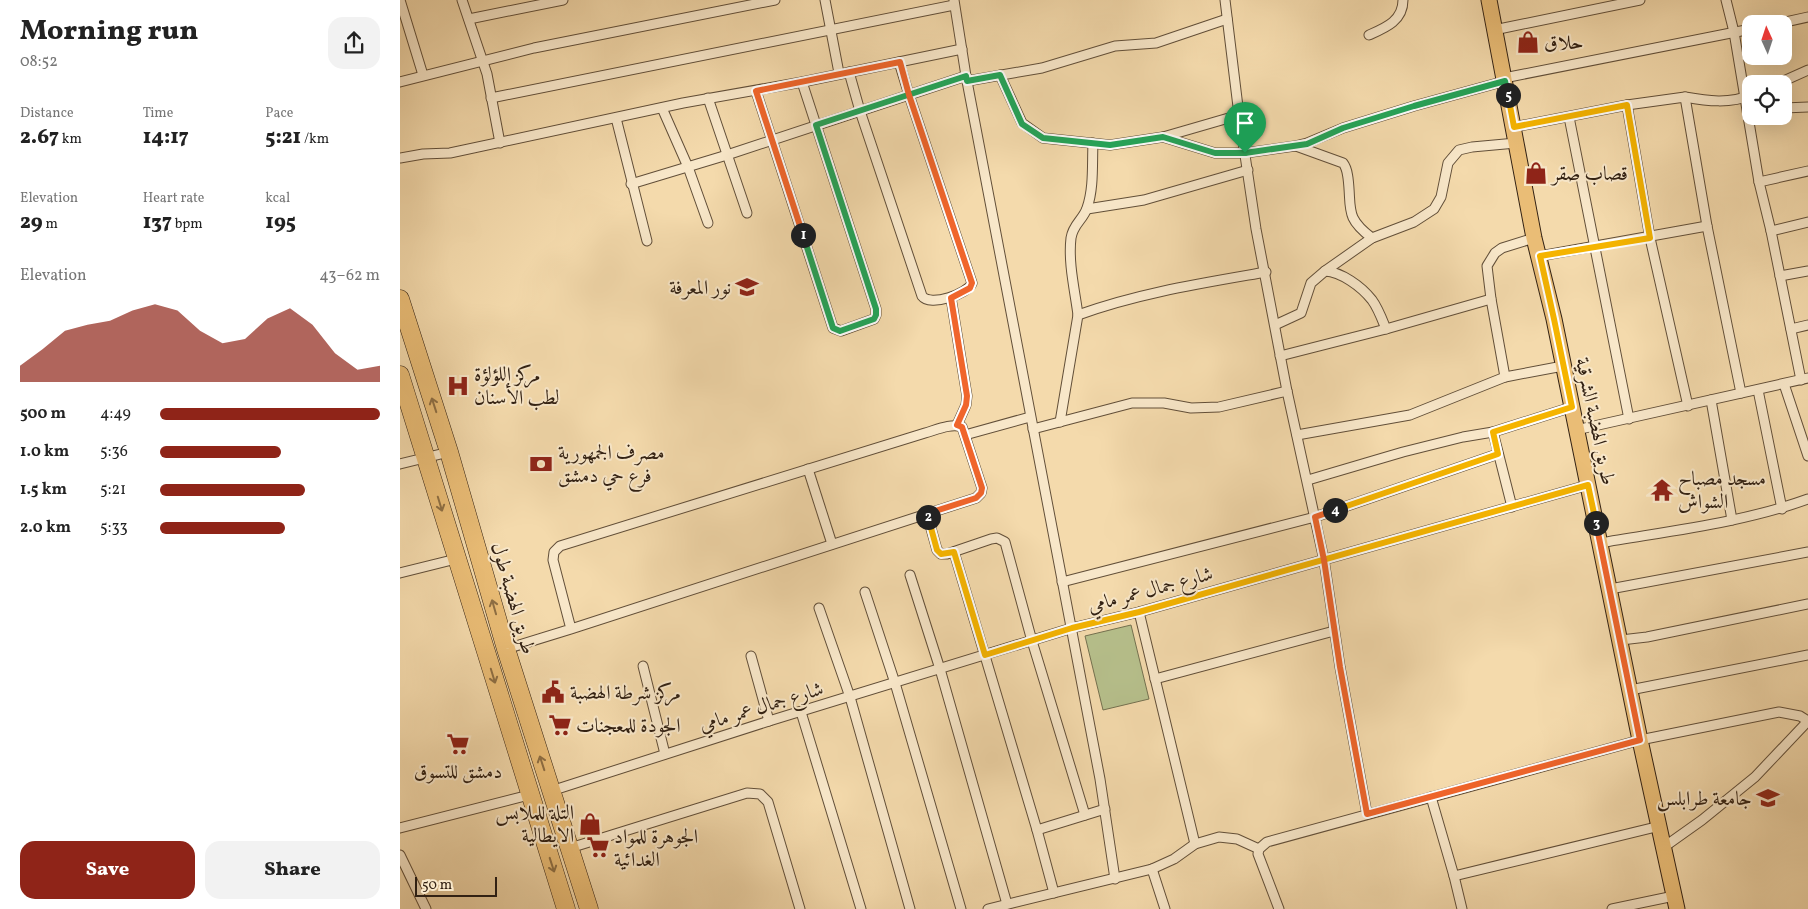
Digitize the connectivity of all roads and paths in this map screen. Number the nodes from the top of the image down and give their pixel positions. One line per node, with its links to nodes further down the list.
1 (400, 0): 26 (street)
2 (462, 0): 14 (street)
3 (563, 0): 14 (street)
4 (774, 0): 22 (street)
5 (825, 0): 16 (street)
6 (1225, 0): 13 (street)
7 (1403, 0): 20 (street)
8 (1489, 0): 17 (main road, طريق الهضبة الشرقية)
9 (1640, 0): 17 (street)
10 (1726, 0): 19 (street)
11 (954, 3): 16 (street); 21 (street)
12 (1808, 17): 15 (street)
13 (1227, 18): 27 (street); 45 (street)
14 (469, 19): 22 (street)
15 (1792, 20)
16 (831, 30): 25 (street); 38 (street)
17 (1494, 30): 31 (main road, طريق الهضبة الشرقية)
18 (1742, 31): 19 (street)
19 (1734, 32): 28 (street); 31 (street)
20 (1369, 35)
21 (962, 49): 23 (street); 30 (street)
22 (481, 60): 26 (street); 38 (street)
23 (900, 62): 25 (street); 35 (street)
24 (1808, 70): 29 (street)
25 (844, 73): 33 (street); 44 (street)
26 (422, 75): 32 (street)
27 (1000, 75): 30 (street); 54 (street)
28 (1743, 75)
29 (1792, 77)
30 (967, 78): 35 (street); 101 (street)
31 (1504, 79): 50 (main road, طريق الهضبة الشرقية); 56 (street)
32 (400, 82)
33 (802, 82): 34 (street); 48 (street)
34 (756, 91): 39 (street); 52 (street)
35 (909, 95): 44 (street); 81 (street)
36 (1685, 97): 37 (street); 40 (street); 69 (street)
37 (1742, 97)
38 (491, 98): 53 (street)
39 (708, 98): 42 (street); 58 (street)
40 (1627, 105): 46 (street); 73 (street)
41 (1808, 107): 43 (street)
42 (662, 108): 47 (street); 60 (street)
43 (1792, 108)
44 (860, 112): 48 (street); 81 (street)
45 (1239, 114): 51 (street); 57 (street)
46 (1569, 117): 50 (street); 75 (street)
47 (616, 118): 53 (street); 64 (street)
48 (816, 125): 52 (street); 52 (street)
49 (1751, 125): 63 (street)
50 (1514, 127): 55 (main road, طريق الهضبة الشرقية)
51 (1163, 137): 54 (street); 57 (street)
52 (773, 140): 58 (street)
53 (500, 143): 59 (street)
54 (1093, 143): 65 (street)
55 (1516, 143): 71 (street); 72 (main road, طريق الهضبة الشرقية)
56 (1295, 146): 57 (street); 71 (street)
57 (1245, 153): 61 (street)
58 (727, 155): 60 (street); 66 (street)
59 (400, 158)
60 (688, 167): 64 (street); 68 (street)
61 (1248, 170): 65 (street); 79 (street)
62 (1808, 171): 63 (street)
63 (1759, 182): 70 (street)
64 (631, 184): 74 (street)
65 (1087, 209): 84 (street)
66 (747, 213)
67 (1808, 222): 70 (street)
68 (708, 223)
69 (1707, 226): 73 (street); 97 (street)
70 (1771, 231): 80 (street)
71 (1372, 238): 77 (street)
72 (1534, 238): 76 (main road, طريق الهضبة الشرقية); 83 (street)
73 (1650, 238): 75 (street); 99 (street)
74 (647, 242)
75 (1595, 247): 76 (street); 102 (street)
76 (1540, 256): 90 (main road, طريق الهضبة الشرقية)
77 (1325, 271): 85 (street); 87 (street)
78 (1808, 271): 80 (street)
79 (1266, 272): 84 (street); 85 (street)
80 (1780, 276): 88 (street)
81 (951, 298): 104 (street)
82 (400, 299): 110 (highway, طريق الهضبة طول, one-way to 82)
83 (1490, 299): 87 (street); 92 (street)
84 (1078, 316): 103 (street)
85 (1275, 325): 89 (street)
86 (1808, 325): 88 (street)
87 (1386, 329): 89 (street)
88 (1791, 329): 93 (street)
89 (1280, 356): 96 (street)
90 (1564, 366): 92 (street); 100 (main road, طريق الهضبة الشرقية)
91 (400, 375): 113 (highway)
92 (1505, 377): 109 (street)
93 (1805, 379): 94 (street)
94 (1784, 384): 95 (street); 112 (street)
95 (1758, 390): 97 (street); 120 (street)
96 (1287, 391): 103 (street); 109 (street)
97 (1741, 393): 98 (street)
98 (1711, 400): 99 (street); 123 (street)
99 (1688, 406): 102 (street)
100 (1572, 407): 106 (main road, طريق الهضبة الشرقية); 107 (street)
101 (1030, 417): 105 (street); 108 (street)
102 (1629, 419): 106 (street)
103 (1060, 422): 105 (street)
104 (957, 425): 108 (street); 115 (street)
105 (1033, 429): 132 (street)
106 (1576, 430): 117 (main road, طريق الهضبة الشرقية)
107 (1493, 432): 111 (street); 116 (street)
108 (965, 435): 121 (street)
109 (1296, 435): 116 (street)
110 (449, 452): 113 (street); 143 (highway, طريق الهضبة طول, one-way to 110)
111 (1498, 454): 119 (street); 122 (street)
112 (1808, 456)
113 (426, 458): 114 (street); 128 (highway, one-way to 128)
114 (400, 464)
115 (808, 469): 125 (street); 139 (street)
116 (1308, 480): 122 (street)
117 (1588, 485): 119 (street, شارع جمال عمر مامي); 124 (main road, طريق الهضبة الشرقية)
118 (1808, 499): 120 (street)
119 (1512, 506): 129 (street, شارع جمال عمر مامي)
120 (1782, 508): 123 (street)
121 (926, 514): 125 (street); 126 (street)
122 (1315, 517): 129 (street); 132 (street)
123 (1732, 520): 124 (street)
124 (1600, 543): 133 (main road, طريق الهضبة الشرقية)
125 (832, 544): 139 (street)
126 (954, 552): 142 (street); 144 (street)
127 (1808, 552): 133 (street)
128 (456, 560): 130 (street); 159 (highway, one-way to 159)
129 (1324, 560): 137 (street, شارع جمال عمر مامي); 140 (street)
130 (400, 573)
131 (910, 575): 148 (street)
132 (1062, 582): 138 (street)
133 (1610, 589): 141 (main road, طريق الهضبة الشرقية)
134 (865, 592): 150 (street)
135 (1808, 604): 141 (street)
136 (819, 608): 152 (street)
137 (1139, 612): 138 (street, شارع جمال عمر مامي); 149 (street)
138 (1072, 628): 142 (street, شارع جمال عمر مامي); 161 (street)
139 (571, 629): 143 (street)
140 (1334, 631): 149 (street); 162 (street)
141 (1621, 640): 151 (main road, طريق الهضبة الشرقية)
142 (1032, 641): 144 (street, شارع جمال عمر مامي); 163 (street)
143 (506, 649): 158 (highway, طريق الهضبة طول, one-way to 143)
144 (985, 655): 148 (street, شارع جمال عمر مامي); 166 (street)
145 (1808, 655): 151 (street)
146 (751, 656): 154 (street)
147 (643, 666): 157 (street)
148 (940, 669): 150 (street, شارع جمال عمر مامي); 177 (street)
149 (1155, 679): 167 (street)
150 (895, 683): 152 (street, شارع جمال عمر مامي); 185 (street)
151 (1630, 690): 156 (main road, طريق الهضبة الشرقية)
152 (850, 697): 153 (street, شارع جمال عمر مامي); 184 (street)
153 (801, 712): 154 (street, شارع جمال عمر مامي); 183 (street)
154 (769, 720): 157 (street, شارع جمال عمر مامي)
155 (1808, 721): 156 (street); 168 (street)
156 (1640, 740): 160 (street); 164 (main road, طريق الهضبة الشرقية)
157 (666, 754): 158 (street, شارع جمال عمر مامي)
158 (551, 791): 169 (highway, طريق الهضبة طول)
159 (530, 795): 165 (street); 180 (highway, one-way to 180)
160 (1430, 797): 162 (street); 173 (street)
161 (1104, 809): 163 (street); 174 (street)
162 (1367, 814): 170 (street)
163 (1085, 815): 166 (street)
164 (1660, 826): 168 (main road, طريق الهضبة الشرقية); 173 (street)
165 (400, 828)
166 (1037, 830): 175 (street)
167 (1195, 844): 170 (street); 172 (street)
168 (1664, 847): 176 (main road, طريق الهضبة الشرقية)
169 (570, 848): 181 (highway, طريق الهضبة طول); 182 (street)
170 (1258, 849): 188 (street)
171 (400, 855): 179 (street)
172 (1152, 868): 174 (street); 187 (street)
173 (1454, 876): 189 (street)
174 (1116, 879): 175 (street)
175 (1054, 893): 178 (street)
176 (1676, 902): 190 (street)
177 (1007, 904): 178 (street); 186 (street)
178 (1023, 905)
179 (423, 908)
180 (566, 909)
181 (589, 909)
182 (800, 909)
183 (860, 909)
184 (910, 909)
185 (961, 909)
186 (988, 909)
187 (1165, 909)
188 (1279, 909)
189 (1462, 909)
190 (1612, 909)

